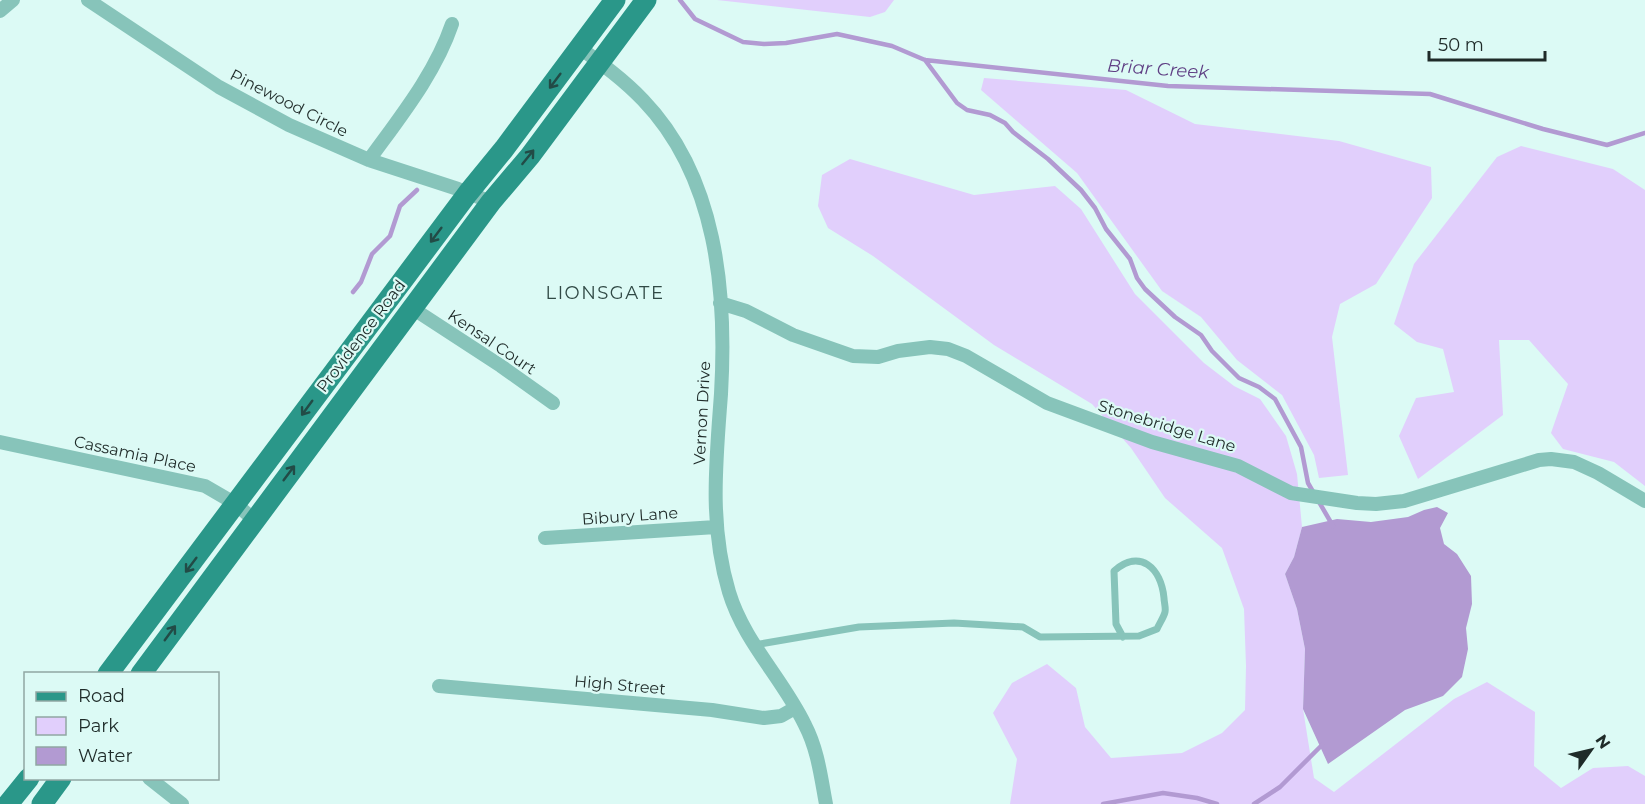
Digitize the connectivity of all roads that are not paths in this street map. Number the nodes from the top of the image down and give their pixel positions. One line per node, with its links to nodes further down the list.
1 (13, 0): 5 (street)
2 (88, 0): 9 (street, Pinewood Circle)
3 (615, 0): 7 (main road, Providence Road)
4 (646, 0): 8 (main road, Providence Road)
5 (0, 11)
6 (452, 24): 9 (street)
7 (580, 48): 8 (street, Vernon Drive); 10 (main road, Providence Road, one-way to 10)
8 (600, 62): 11 (main road, Providence Road, one-way to 8); 12 (street, Vernon Drive)
9 (369, 160): 10 (street, Pinewood Circle)
10 (468, 193): 11 (street, Pinewood Circle); 17 (main road, Providence Road, one-way to 17)
11 (491, 202): 13 (main road, Providence Road)
12 (720, 303): 16 (street, Stonebridge Lane); 19 (street, Vernon Drive)
13 (412, 308): 14 (street, Kensal Court); 18 (main road, Providence Road, one-way to 13)
14 (553, 403)
15 (0, 442): 17 (street, Cassamia Place)
16 (1645, 501)
17 (236, 504): 18 (street, Cassamia Place); 23 (main road, Providence Road, one-way to 23)
18 (254, 520): 24 (main road, Providence Road, one-way to 18)
19 (716, 526): 20 (street, Bibury Lane); 22 (street, Vernon Drive)
20 (545, 538)
21 (1123, 637): 21 (lane); 22 (lane)
22 (754, 645): 26 (street, Vernon Drive)
23 (110, 672)
24 (142, 672)
25 (439, 686): 26 (street, High Street)
26 (795, 708): 33 (street, Vernon Drive)
27 (27, 780): 30 (main road)
28 (60, 780): 31 (main road)
29 (151, 780): 32 (street)
30 (8, 804)
31 (42, 804)
32 (182, 804)
33 (826, 804)

